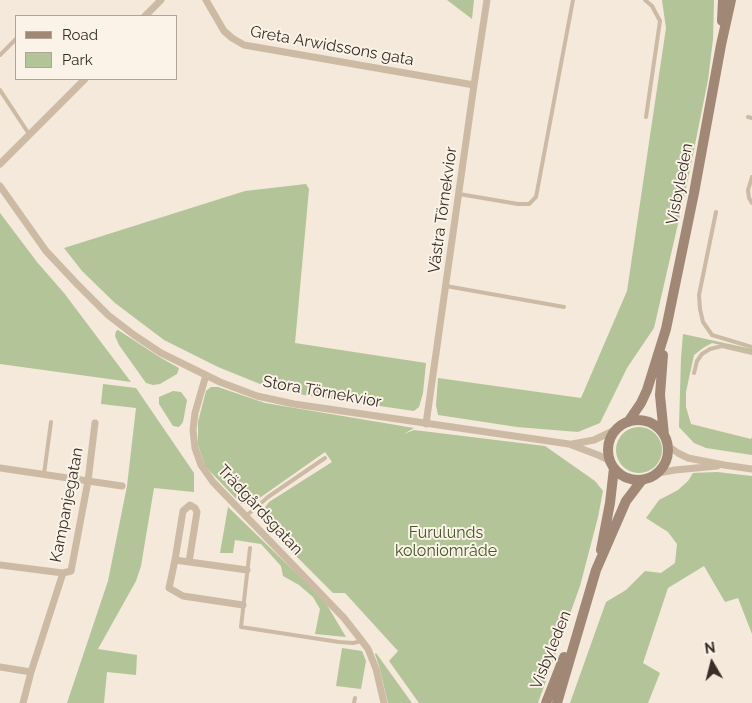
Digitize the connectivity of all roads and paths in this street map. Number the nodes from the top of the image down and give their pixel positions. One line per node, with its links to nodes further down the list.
1 (161, 0): 8 (street)
2 (206, 0): 13 (street, Greta Arwidssons gata)
3 (487, 0): 13 (street, Västra Törnekvior)
4 (573, 0): 20 (lane)
5 (645, 0): 15 (lane)
6 (723, 0): 10 (main road, Visbyleden)
7 (732, 0): 10 (main road, Visbyleden)
8 (146, 15)
9 (15, 40): 11 (lane)
10 (721, 45): 25 (main road, Visbyleden)
11 (0, 55)
12 (83, 80): 16 (street)
13 (474, 85): 20 (street, Västra Törnekvior)
14 (0, 90): 16 (lane)
15 (646, 118)
16 (30, 135): 17 (street)
17 (0, 164)
18 (752, 177): 21 (lane)
19 (0, 186): 29 (street, Stora Törnekvior)
20 (459, 194): 23 (street, Västra Törnekvior)
21 (752, 203)
22 (716, 212): 26 (lane)
23 (446, 286): 24 (lane); 33 (street, Västra Törnekvior)
24 (564, 307)
25 (666, 329): 32 (main road, Visbyleden); 35 (main road, Visbyleden)
26 (752, 347)
27 (752, 353): 28 (lane)
28 (694, 373)
29 (206, 375): 33 (street, Stora Törnekvior); 48 (street, Trädgårdsgatan)
30 (51, 422): 44 (lane)
31 (95, 422): 46 (street, Kampanjegatan)
32 (628, 422): 34 (main road); 35 (main road)
33 (426, 424): 36 (street, Stora Törnekvior)
34 (617, 429): 36 (street); 39 (main road)
35 (664, 435): 37 (main road)
36 (569, 444): 39 (street)
37 (668, 446): 40 (street); 43 (main road)
38 (326, 458): 48 (lane)
39 (612, 465): 45 (main road); 54 (main road, Visbyleden)
40 (724, 465): 42 (street); 43 (street)
41 (0, 468): 44 (street)
42 (752, 469)
43 (658, 473): 45 (main road)
44 (44, 474): 46 (street)
45 (642, 480): 54 (main road, Visbyleden)
46 (88, 481): 47 (street); 55 (street, Kampanjegatan)
47 (122, 486)
48 (246, 516): 58 (street, Trädgårdsgatan)
49 (250, 548): 53 (lane)
50 (174, 560): 51 (street); 51 (street); 56 (street)
51 (189, 562): 53 (street)
52 (0, 565): 55 (street)
53 (247, 570): 56 (lane)
54 (596, 570): 57 (main road, Visbyleden)
55 (63, 573): 60 (street, Kampanjegatan)
56 (243, 605): 58 (lane)
57 (584, 607): 65 (main road, Visbyleden); 66 (main road, Visbyleden)
58 (362, 641): 64 (street, Trädgårdsgatan)
59 (0, 667): 60 (street)
60 (31, 672): 62 (street, Kampanjegatan)
61 (355, 698): 63 (lane)
62 (23, 703)
63 (354, 703)
64 (384, 703)
65 (546, 703)
66 (557, 703)

